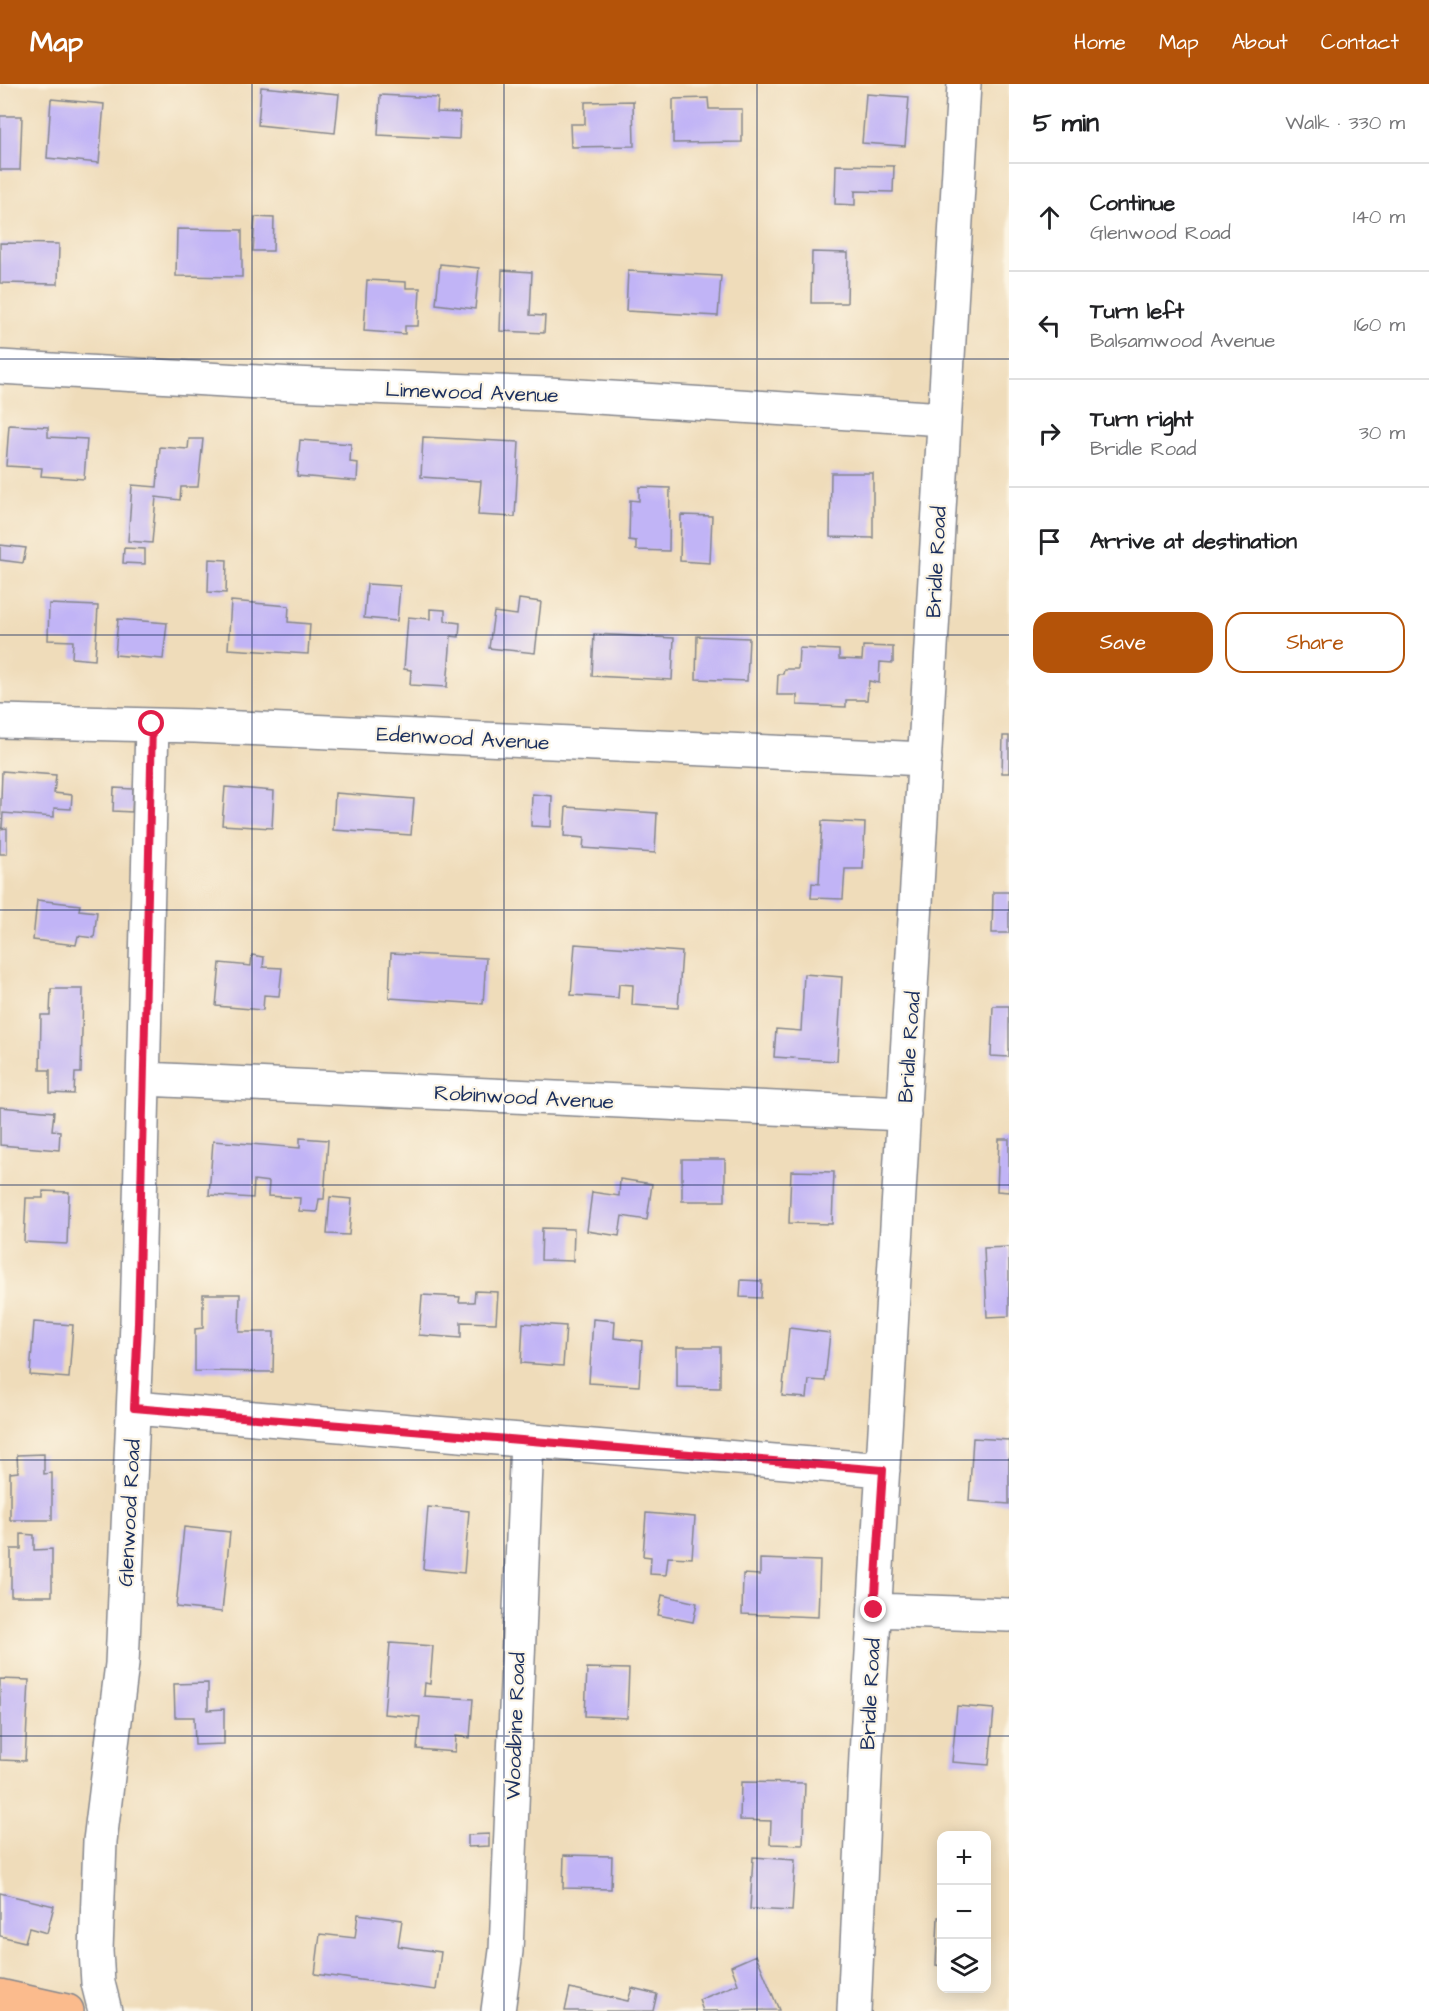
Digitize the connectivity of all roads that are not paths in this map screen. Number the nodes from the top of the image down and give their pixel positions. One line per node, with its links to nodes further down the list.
1 (964, 84): 3 (street, Bridle Road)
2 (0, 367): 3 (street, Limewood Avenue)
3 (944, 419): 6 (street, Bridle Road)
4 (0, 721): 5 (street, Edenwood Avenue)
5 (152, 724): 6 (street, Edenwood Avenue); 7 (street, Glenwood Road)
6 (925, 759): 8 (street, Bridle Road)
7 (144, 1079): 8 (street, Robinwood Avenue); 9 (street, Glenwood Road)
8 (904, 1114): 11 (street, Bridle Road)
9 (134, 1408): 10 (street); 16 (street, Glenwood Road)
10 (527, 1441): 11 (street); 17 (street, Woodbine Road)
11 (883, 1470): 12 (street, Bridle Road)
12 (874, 1610): 13 (street); 18 (street, Bridle Road)
13 (1009, 1615)
14 (0, 1996): 15 (main road)
15 (67, 2011)
16 (105, 2011)
17 (498, 2011)
18 (854, 2011)

